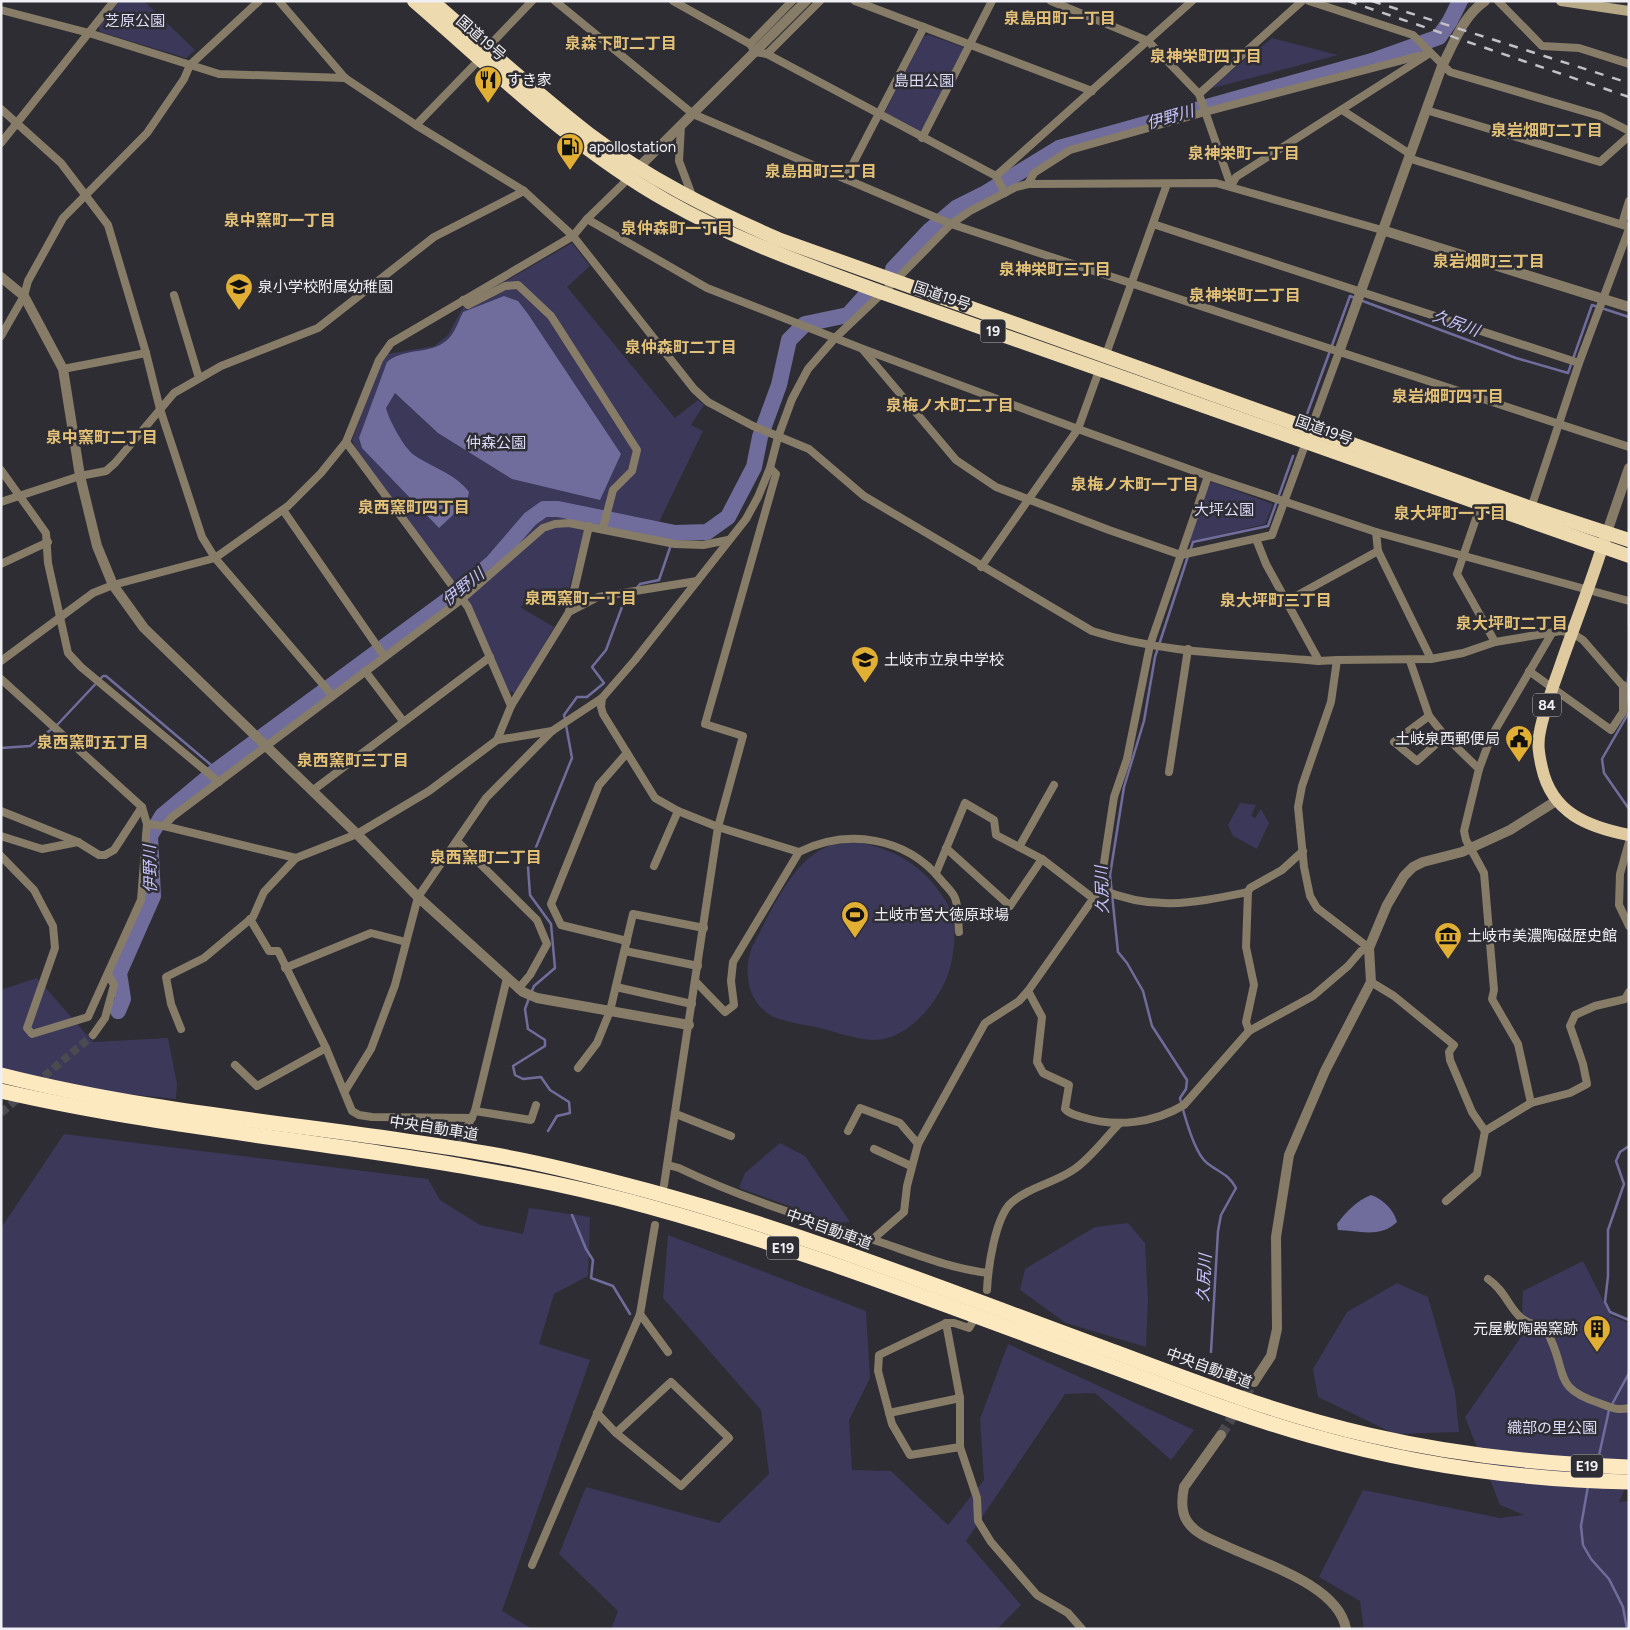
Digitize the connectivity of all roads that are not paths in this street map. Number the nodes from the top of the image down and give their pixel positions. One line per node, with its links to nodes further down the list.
1 (114, 1): 24 (street)
2 (260, 1): 32 (street)
3 (279, 1): 34 (street)
4 (414, 1): 29 (highway, 国道19号 / 19)
5 (432, 1): 29 (highway, 国道19号 / 19)
6 (532, 1): 29 (street)
7 (555, 1): 41 (street)
8 (673, 1): 27 (street)
9 (792, 1): 27 (street)
10 (806, 1): 27 (street)
11 (820, 1): 30 (street)
12 (855, 1): 23 (street)
13 (992, 1): 26 (street)
14 (1051, 1): 25 (street)
15 (1192, 1): 25 (street)
16 (1302, 1): 36 (street)
17 (1309, 1): 28 (street)
18 (1486, 1): 33 (street)
19 (1498, 1): 31 (street)
20 (1561, 1): 22 (main road)
21 (1, 10): 24 (street)
22 (1629, 11)
23 (924, 27): 26 (street); 42 (street)
24 (89, 33): 32 (street); 43 (street)
25 (1148, 41): 35 (street); 36 (street)
26 (970, 46): 35 (street); 48 (street)
27 (753, 48): 30 (street); 41 (street)
28 (1430, 52): 33 (street); 38 (street); 40 (street)
29 (484, 54): 44 (street); 51 (highway, 国道19号 / 19)
30 (767, 54): 42 (street)
31 (1629, 64)
32 (190, 65): 34 (street); 59 (street)
33 (1442, 66): 39 (street); 46 (street)
34 (346, 78): 44 (street)
35 (1092, 90): 52 (street)
36 (1199, 94): 40 (street)
37 (1, 109): 43 (street)
38 (1342, 110): 50 (street); 56 (street)
39 (1426, 110): 47 (street); 50 (street)
40 (1205, 112): 54 (street); 56 (street)
41 (693, 114): 45 (street); 53 (street)
42 (878, 115): 48 (street); 53 (street)
43 (17, 123): 49 (street); 59 (street)
44 (416, 125): 57 (street)
45 (681, 126): 51 (street); 60 (street)
46 (1629, 131)
47 (1629, 136)
48 (922, 138): 52 (street)
49 (1, 143)
50 (1409, 156): 65 (street); 66 (street)
51 (634, 172): 60 (highway, 国道19号 / 19); 62 (street); 71 (highway, 国道19号 / 19)
52 (996, 176): 58 (street)
53 (845, 179): 63 (street)
54 (1028, 184): 55 (street); 58 (street)
55 (1167, 184): 56 (street); 64 (street)
56 (1231, 186): 66 (street)
57 (524, 191): 67 (street); 86 (street)
58 (1005, 192): 63 (street)
59 (85, 194): 74 (street); 82 (street)
60 (694, 200): 69 (highway, 国道19号 / 19)
61 (1629, 201): 65 (street)
62 (587, 219): 67 (street); 79 (street)
63 (951, 224): 69 (street); 70 (street)
64 (1152, 224): 70 (street); 72 (street)
65 (1626, 227): 75 (street)
66 (1382, 230): 72 (street); 75 (street)
67 (573, 236): 76 (street); 91 (street)
68 (1, 277): 74 (street)
69 (895, 281): 71 (street); 83 (highway, 国道19号 / 19)
70 (1131, 284): 81 (street); 83 (street)
71 (883, 293): 79 (street); 83 (highway, 国道19号 / 19)
72 (1360, 293): 81 (street); 84 (street)
73 (174, 295): 86 (street)
74 (24, 296): 78 (street); 85 (street)
75 (1603, 299): 77 (street); 84 (street)
76 (463, 300): 92 (street); 107 (street)
77 (1629, 307)
78 (1, 336)
79 (834, 338): 80 (street); 91 (street)
80 (863, 349): 89 (street); 100 (street)
81 (1339, 352): 88 (street); 90 (street)
82 (146, 353): 85 (street); 87 (street)
83 (1102, 362): 89 (street); 90 (highway, 国道19号 / 19)
84 (1579, 363): 88 (street)
85 (62, 369): 97 (street)
86 (200, 378): 87 (street)
87 (160, 409): 97 (street); 118 (street)
88 (1558, 424): 93 (street); 104 (street)
89 (1078, 429): 98 (street); 100 (street)
90 (1308, 434): 101 (street); 103 (highway, 国道19号 / 19); 104 (highway, 国道19号 / 19)
91 (774, 435): 94 (street); 120 (street)
92 (346, 442): 105 (street); 124 (street)
93 (1629, 447)
94 (770, 468): 111 (street); 168 (street)
95 (1629, 468): 110 (street)
96 (1, 470): 99 (street)
97 (80, 476): 99 (street); 122 (street)
98 (1208, 476): 101 (street); 115 (street)
99 (20, 495): 102 (street); 113 (street)
100 (1028, 499): 115 (street); 120 (street)
101 (1286, 501): 108 (street); 109 (street)
102 (1, 502)
103 (1481, 504): 110 (highway, 国道19号 / 19); 116 (street)
104 (1531, 508): 110 (highway, 国道19号 / 19)
105 (283, 510): 118 (street); 134 (street)
106 (589, 526): 107 (street); 124 (street); 127 (street)
107 (603, 528): 111 (street)
108 (1376, 532): 114 (street); 116 (street)
109 (1256, 539): 115 (street); 125 (street)
110 (1605, 539): 112 (highway, 国道19号 / 19); 117 (highway, 国道19号 / 19); 123 (main road, 84)
111 (728, 540): 121 (street)
112 (1629, 540)
113 (48, 542): 119 (street); 128 (street)
114 (1378, 551): 125 (street); 136 (street)
115 (1181, 555): 132 (street)
116 (1463, 555): 123 (street); 131 (street)
117 (1629, 556)
118 (214, 558): 122 (street); 147 (street)
119 (1, 564)
120 (981, 567): 132 (street)
121 (697, 581): 127 (street); 148 (street)
122 (113, 585): 128 (street); 155 (street)
123 (1589, 590): 126 (street); 130 (main road, 84)
124 (462, 599): 134 (street); 135 (street)
125 (1287, 600): 139 (street)
126 (1626, 601)
127 (569, 612): 149 (street)
128 (59, 617): 138 (street); 159 (street)
129 (1552, 633): 130 (street); 131 (street); 142 (street)
130 (1572, 633): 144 (street); 145 (main road, 84)
131 (1496, 642): 136 (street)
132 (1150, 645): 133 (street); 185 (street)
133 (1188, 649): 139 (street); 158 (street)
134 (384, 656): 141 (street)
135 (490, 657): 149 (street); 151 (street)
136 (1431, 659): 140 (street)
137 (1337, 660): 139 (street); 140 (street); 179 (street)
138 (1, 661)
139 (1319, 661)
140 (1410, 661): 150 (street)
141 (365, 671): 147 (street); 151 (street)
142 (1529, 671): 145 (street); 157 (street)
143 (1, 679): 163 (street)
144 (1622, 683): 145 (street); 146 (street)
145 (1553, 688): 162 (main road, 84)
146 (1629, 693)
147 (332, 695): 155 (street)
148 (602, 698): 152 (street); 156 (street)
149 (511, 706): 154 (street)
150 (1429, 716): 153 (street); 153 (street)
151 (403, 721): 161 (street)
152 (552, 731): 154 (street); 172 (street)
153 (1445, 736): 157 (street)
154 (497, 740): 169 (street)
155 (265, 747): 159 (street); 161 (street)
156 (627, 754): 165 (street); 193 (street)
157 (1479, 769): 176 (street)
158 (1169, 772)
159 (219, 782): 167 (street)
160 (1054, 785): 175 (street)
161 (312, 791): 169 (street)
162 (1556, 801): 170 (main road, 84); 176 (street)
163 (142, 807): 166 (street); 173 (street)
164 (1, 810): 173 (street)
165 (678, 811): 168 (street); 183 (street)
166 (147, 824): 167 (street); 199 (street)
167 (164, 826): 181 (street)
168 (718, 828): 178 (street); 191 (street)
169 (356, 834): 181 (street); 187 (street)
170 (1629, 835)
171 (1, 836): 173 (street)
172 (456, 841): 187 (street); 204 (street)
173 (78, 842)
174 (1629, 842): 190 (street)
175 (1019, 847): 177 (street); 182 (street)
176 (1471, 847): 195 (street); 219 (street)
177 (946, 848): 182 (street); 184 (street)
178 (799, 852): 184 (street); 201 (street)
179 (1303, 852): 186 (street); 195 (street)
180 (1, 856): 199 (street)
181 (296, 858): 189 (street)
182 (1042, 858): 188 (street)
183 (654, 866)
184 (936, 873): 192 (street)
185 (1104, 890): 186 (street); 188 (street)
186 (1248, 892): 211 (street)
187 (418, 897): 194 (street); 200 (street)
188 (1094, 899): 205 (street)
189 (250, 920): 198 (street); 210 (street)
190 (1629, 926)
191 (704, 928): 193 (street); 197 (street)
192 (959, 932)
193 (627, 941): 196 (street)
194 (406, 942): 198 (street); 218 (street)
195 (1369, 948): 202 (street); 211 (street)
196 (625, 951): 197 (street); 203 (street)
197 (698, 966): 201 (street)
198 (286, 968): 213 (street)
199 (108, 974): 212 (street)
200 (507, 978): 204 (street); 222 (street)
201 (696, 981): 207 (street)
202 (1370, 982): 226 (street); 243 (street)
203 (616, 987): 207 (street); 208 (street)
204 (520, 990): 208 (street)
205 (1028, 991): 223 (street); 228 (street)
206 (1629, 992): 219 (street)
207 (692, 1004): 209 (street)
208 (610, 1011): 209 (street); 215 (street)
209 (689, 1025): 221 (street)
210 (181, 1029)
211 (1249, 1032): 223 (street)
212 (93, 1035)
213 (326, 1048): 214 (street); 218 (street)
214 (234, 1065)
215 (578, 1068)
216 (1, 1075): 252 (highway, 中央自動車道 / E19)
217 (1, 1091): 252 (highway, 中央自動車道 / E19)
218 (345, 1091): 222 (street)
219 (1531, 1103): 226 (street)
220 (536, 1105): 222 (street)
221 (676, 1114): 227 (street); 230 (street)
222 (473, 1115): 224 (street)
223 (1119, 1124): 236 (street)
224 (467, 1128)
225 (848, 1131): 228 (street)
226 (1485, 1131): 233 (street)
227 (731, 1136)
228 (918, 1144): 231 (street)
229 (874, 1149): 231 (street)
230 (668, 1165): 232 (street); 235 (street)
231 (911, 1166): 235 (street)
232 (664, 1185)
233 (1446, 1201)
234 (655, 1225): 239 (street)
235 (873, 1240): 236 (street)
236 (988, 1273): 238 (street)
237 (1488, 1279): 245 (street)
238 (987, 1290)
239 (640, 1314): 242 (street); 246 (street)
240 (974, 1321): 241 (street)
241 (946, 1323): 244 (street); 247 (street)
242 (668, 1352)
243 (1254, 1382)
244 (960, 1398): 247 (street); 250 (street)
245 (1629, 1408)
246 (597, 1413): 248 (street); 254 (street)
247 (889, 1413): 250 (street)
248 (616, 1433): 248 (street)
249 (1222, 1435): 256 (street)
250 (960, 1447): 255 (street)
251 (1629, 1467): 252 (highway, 中央自動車道 / E19)
252 (1545, 1471): 253 (highway, 中央自動車道 / E19)
253 (1629, 1482)
254 (532, 1566)
255 (1082, 1629)
256 (1346, 1629)

